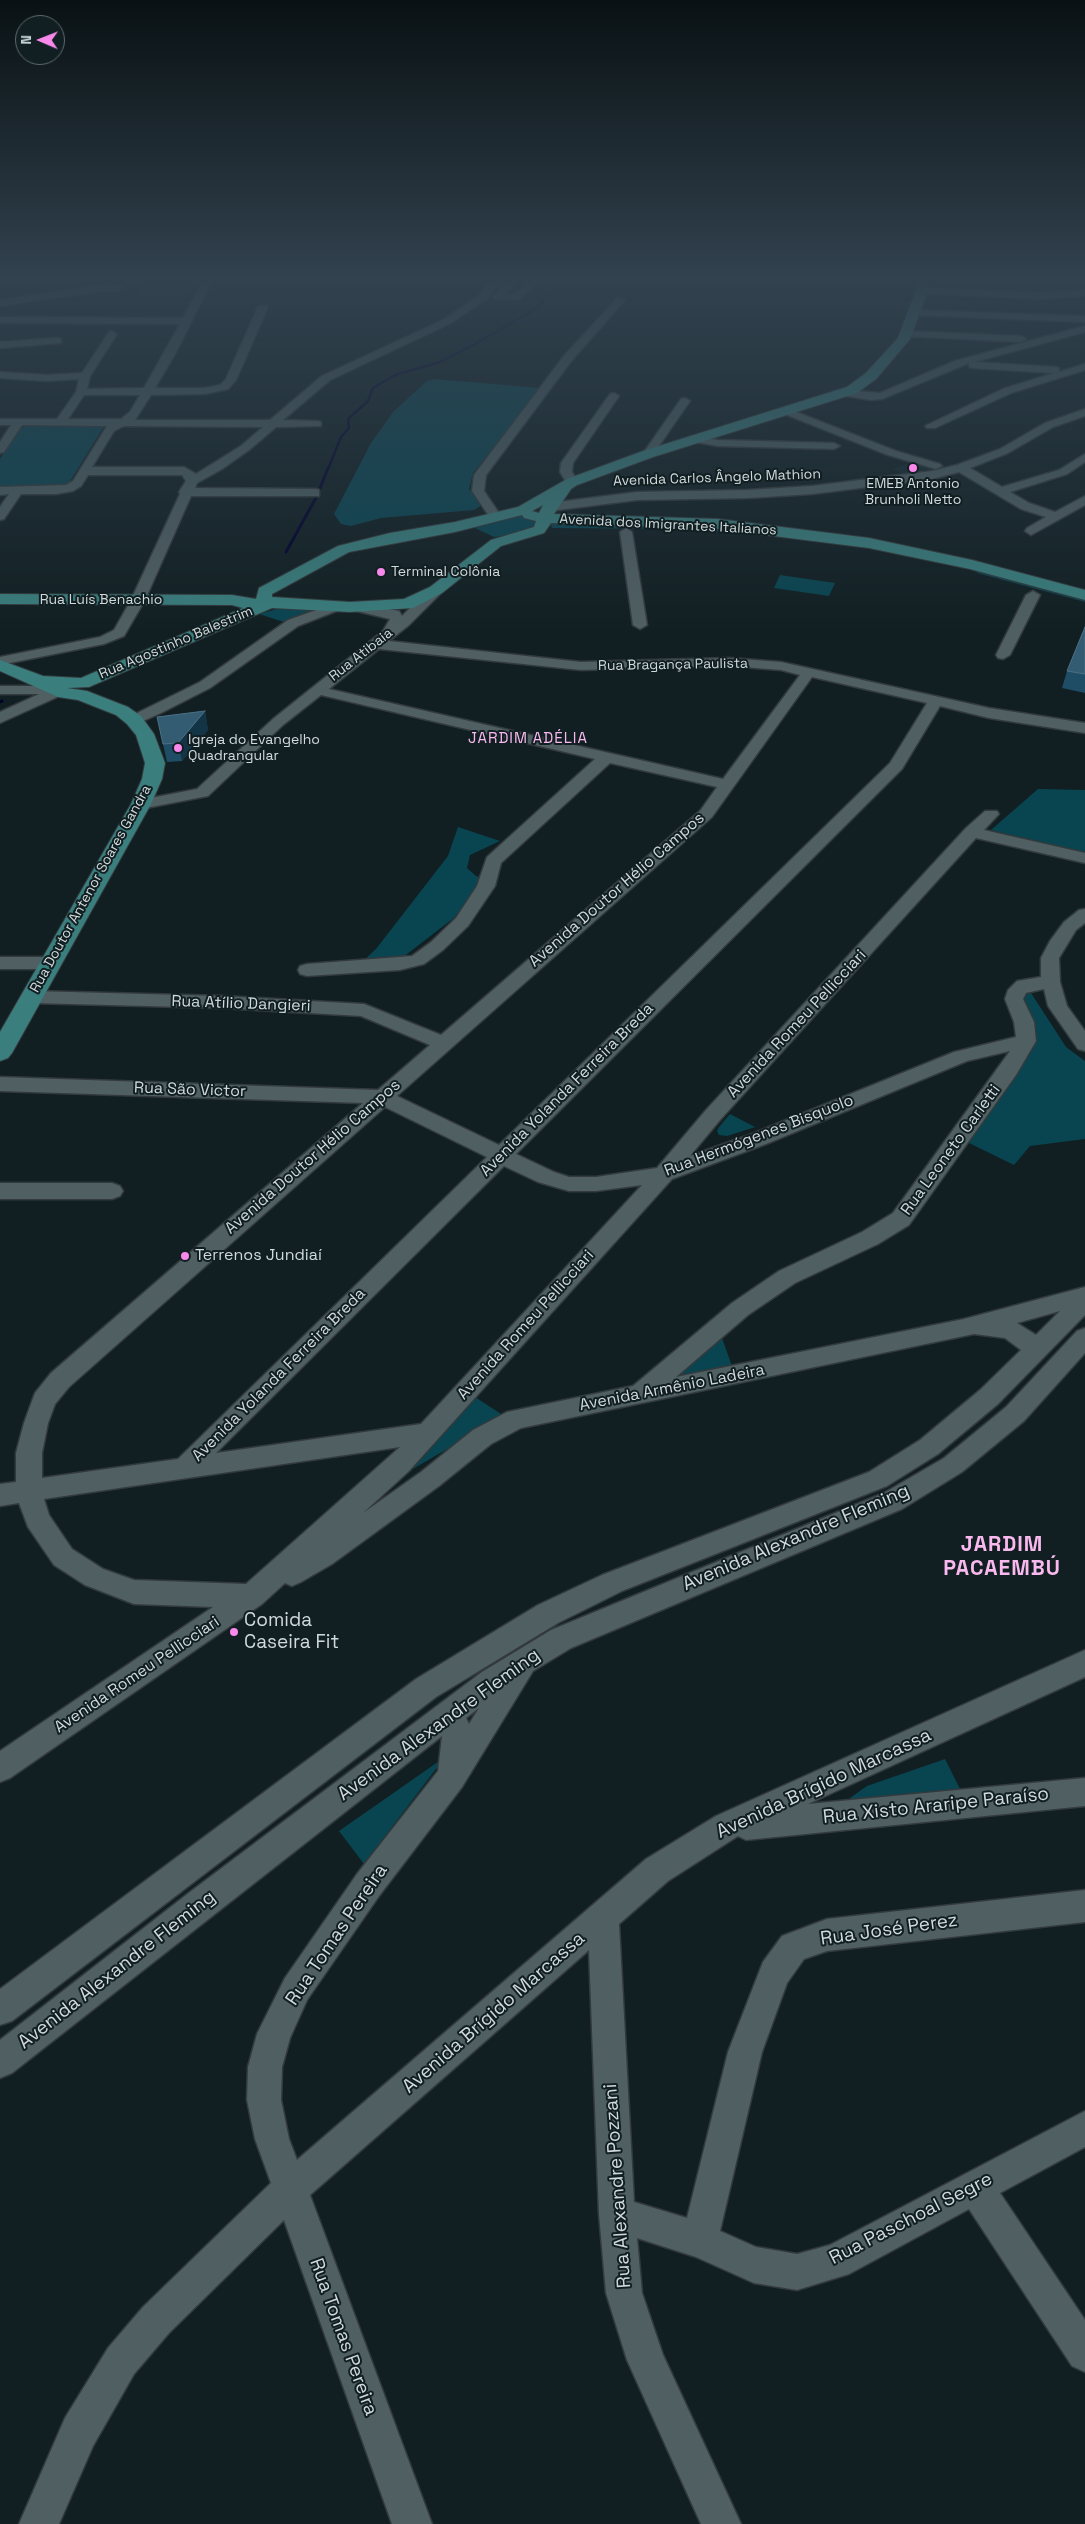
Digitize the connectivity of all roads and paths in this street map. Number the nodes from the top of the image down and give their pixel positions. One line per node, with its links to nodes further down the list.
1 (74, 401): 13 (street)
2 (143, 401): 14 (street)
3 (301, 401): 15 (street)
4 (536, 401): 45 (street)
5 (611, 401): 33 (street)
6 (822, 401): 9 (main road)
7 (986, 401): 17 (street)
8 (685, 402): 18 (street)
9 (786, 411): 19 (main road); 29 (street)
10 (1085, 412): 30 (street, Avenida Carlos Ângelo Mathion)
11 (0, 422): 12 (street)
12 (20, 422): 13 (street); 25 (street)
13 (61, 422): 14 (street)
14 (120, 423): 15 (street); 31 (street)
15 (275, 424): 16 (street); 32 (street)
16 (318, 424)
17 (931, 426)
18 (666, 430): 23 (street); 26 (street)
19 (713, 433): 21 (main road); 22 (street)
20 (812, 437): 22 (street)
21 (693, 439): 22 (street); 23 (main road)
22 (778, 440): 24 (street)
23 (678, 443): 26 (main road)
24 (834, 446)
25 (0, 450)
26 (648, 454): 33 (main road)
27 (1085, 457): 36 (street)
28 (951, 459): 30 (street)
29 (936, 466)
30 (964, 467): 36 (street); 39 (street, Avenida Carlos Ângelo Mathion)
31 (85, 471): 32 (street); 35 (street)
32 (192, 481): 37 (street)
33 (569, 484): 42 (main road); 43 (main road)
34 (0, 491): 35 (street)
35 (17, 491): 44 (street)
36 (1002, 491): 46 (street)
37 (185, 492): 38 (street); 60 (street)
38 (314, 493)
39 (606, 498): 41 (street, Avenida Carlos Ângelo Mathion); 42 (street, Avenida Carlos Ângelo Mathion)
40 (1084, 501): 46 (street)
41 (576, 502): 42 (street, Avenida Carlos Ângelo Mathion); 47 (street)
42 (549, 509): 43 (main road, Avenida dos Imigrantes Italianos); 47 (main road, Avenida dos Imigrantes Italianos); 51 (main road)
43 (518, 512): 45 (main road)
44 (0, 516)
45 (495, 516): 55 (main road)
46 (1055, 516): 48 (street)
47 (584, 520): 50 (main road, Avenida dos Imigrantes Italianos)
48 (1031, 531)
49 (626, 532): 51 (main road, Avenida dos Imigrantes Italianos); 52 (main road, Avenida dos Imigrantes Italianos); 66 (street)
50 (807, 534): 52 (main road); 53 (main road, Avenida dos Imigrantes Italianos)
51 (529, 535): 56 (main road, Rua Atibaia)
52 (780, 541): 54 (main road, Avenida dos Imigrantes Italianos)
53 (991, 570): 54 (main road); 58 (main road, Avenida dos Imigrantes Italianos)
54 (962, 575): 57 (main road, Avenida dos Imigrantes Italianos)
55 (277, 584): 61 (main road, Rua Luís Benachio); 62 (main road)
56 (436, 590): 63 (main road); 67 (street, Rua Atibaia)
57 (1033, 595): 64 (main road, Avenida dos Imigrantes Italianos); 69 (street)
58 (1085, 595)
59 (0, 599): 60 (main road, Rua Luís Benachio)
60 (138, 600): 61 (main road, Rua Luís Benachio); 70 (street)
61 (202, 600): 65 (main road, Rua Luís Benachio)
62 (270, 603): 63 (main road); 65 (main road, Rua Agostinho Balestrim)
63 (344, 606): 67 (street); 80 (street)
64 (1085, 609)
65 (252, 610): 75 (main road, Rua Agostinho Balestrim)
66 (640, 625)
67 (390, 631): 68 (street, Rua Atibaia)
68 (376, 644): 72 (street, Rua Bragança Paulista); 77 (street, Rua Atibaia)
69 (1004, 655)
70 (0, 663): 71 (main road)
71 (20, 672): 73 (street); 74 (main road)
72 (809, 672): 78 (street, Rua Bragança Paulista); 83 (street, Avenida Doutor Hélio Campos)
73 (0, 686)
74 (51, 687): 75 (main road); 76 (street); 79 (street)
75 (82, 689): 80 (main road, Rua Doutor Antenor Soares Gandra)
76 (0, 690)
77 (316, 690): 82 (street); 84 (street, Rua Atibaia)
78 (935, 702): 81 (street, Rua Bragança Paulista); 104 (street, Avenida Yolanda Ferreira Breda)
79 (0, 718)
80 (134, 720): 84 (main road, Rua Doutor Antenor Soares Gandra)
81 (1085, 728)
82 (607, 757): 83 (street); 91 (street)
83 (727, 785): 95 (street, Avenida Doutor Hélio Campos)
84 (141, 804): 90 (main road, Rua Doutor Antenor Soares Gandra)
85 (991, 814): 86 (street, Avenida Romeu Pellicciari)
86 (972, 832): 87 (street); 102 (street, Avenida Romeu Pellicciari)
87 (1085, 858)
88 (1085, 914): 92 (street)
89 (0, 963): 90 (street)
90 (50, 963): 93 (main road, Rua Doutor Antenor Soares Gandra)
91 (306, 970)
92 (1051, 982): 94 (street); 96 (street)
93 (32, 997): 95 (street, Rua Atílio Dangieri); 97 (main road, Rua Doutor Antenor Soares Gandra)
94 (1026, 1041): 98 (street, Rua Hermógenes Bisquolo); 100 (street, Rua Leoneto Carletti)
95 (443, 1043): 101 (street, Avenida Doutor Hélio Campos)
96 (1085, 1045)
97 (0, 1053)
98 (960, 1056): 100 (street); 103 (street, Rua Hermógenes Bisquolo)
99 (0, 1084): 101 (street, Rua São Victor)
100 (994, 1090): 113 (street, Rua Leoneto Carletti)
101 (381, 1097): 104 (street, Rua Hermógenes Bisquolo); 121 (street, Avenida Doutor Hélio Campos)
102 (709, 1120): 103 (street); 105 (street, Avenida Romeu Pellicciari)
103 (759, 1139): 105 (street, Rua Hermógenes Bisquolo)
104 (502, 1154): 105 (street, Rua Hermógenes Bisquolo); 119 (street, Avenida Yolanda Ferreira Breda)
105 (664, 1174): 116 (street, Avenida Romeu Pellicciari)
106 (0, 1191): 107 (street)
107 (112, 1191)
108 (1085, 1296): 110 (street)
109 (1085, 1300): 112 (street, Avenida Alexandre Fleming)
110 (964, 1328): 112 (street); 113 (street, Avenida Armênio Ladeira)
111 (1085, 1337): 115 (street, Avenida Alexandre Fleming)
112 (1036, 1350): 114 (street, Avenida Alexandre Fleming)
113 (639, 1394): 120 (street, Avenida Armênio Ladeira)
114 (989, 1397): 115 (street); 123 (street, Avenida Alexandre Fleming)
115 (1015, 1414): 125 (street, Avenida Alexandre Fleming)
116 (428, 1433): 117 (street); 118 (street, Avenida Romeu Pellicciari)
117 (338, 1447): 118 (street); 119 (street)
118 (400, 1464): 120 (street); 124 (street, Avenida Romeu Pellicciari)
119 (185, 1468): 121 (street)
120 (430, 1479): 124 (street, Avenida Armênio Ladeira)
121 (29, 1490): 122 (street); 124 (street, Avenida Doutor Hélio Campos)
122 (0, 1495)
123 (612, 1583): 125 (street); 126 (street, Avenida Alexandre Fleming)
124 (252, 1596): 131 (street, Avenida Romeu Pellicciari)
125 (625, 1611): 127 (street, Avenida Alexandre Fleming)
126 (479, 1654): 129 (street); 133 (street, Avenida Alexandre Fleming)
127 (525, 1660): 129 (street, Avenida Alexandre Fleming); 132 (street, Rua Tomas Pereira)
128 (1085, 1663): 136 (street, Avenida Brígido Marcassa)
129 (492, 1681): 130 (street, Avenida Alexandre Fleming)
130 (450, 1715): 132 (street); 135 (street, Avenida Alexandre Fleming)
131 (0, 1768)
132 (452, 1777): 143 (street, Rua Tomas Pereira)
133 (292, 1789): 135 (street); 139 (street, Avenida Alexandre Fleming)
134 (1085, 1792): 136 (street, Rua Xisto Araripe Paraíso)
135 (313, 1817): 140 (street, Avenida Alexandre Fleming)
136 (727, 1826): 138 (street, Avenida Brígido Marcassa)
137 (1085, 1906): 145 (street, Rua José Perez)
138 (603, 1918): 143 (street, Avenida Brígido Marcassa); 144 (street, Rua Alexandre Pozzani)
139 (0, 2009)
140 (0, 2061)
141 (1085, 2128): 142 (street, Rua Paschoal Segre)
142 (975, 2187): 145 (street, Rua Paschoal Segre); 146 (street)
143 (289, 2190): 147 (street, Avenida Brígido Marcassa); 148 (street, Rua Tomas Pereira)
144 (617, 2214): 145 (street, Rua Paschoal Segre); 149 (street, Rua Alexandre Pozzani)
145 (700, 2240)
146 (1085, 2352)
147 (39, 2524)
148 (412, 2524)
149 (720, 2524)

